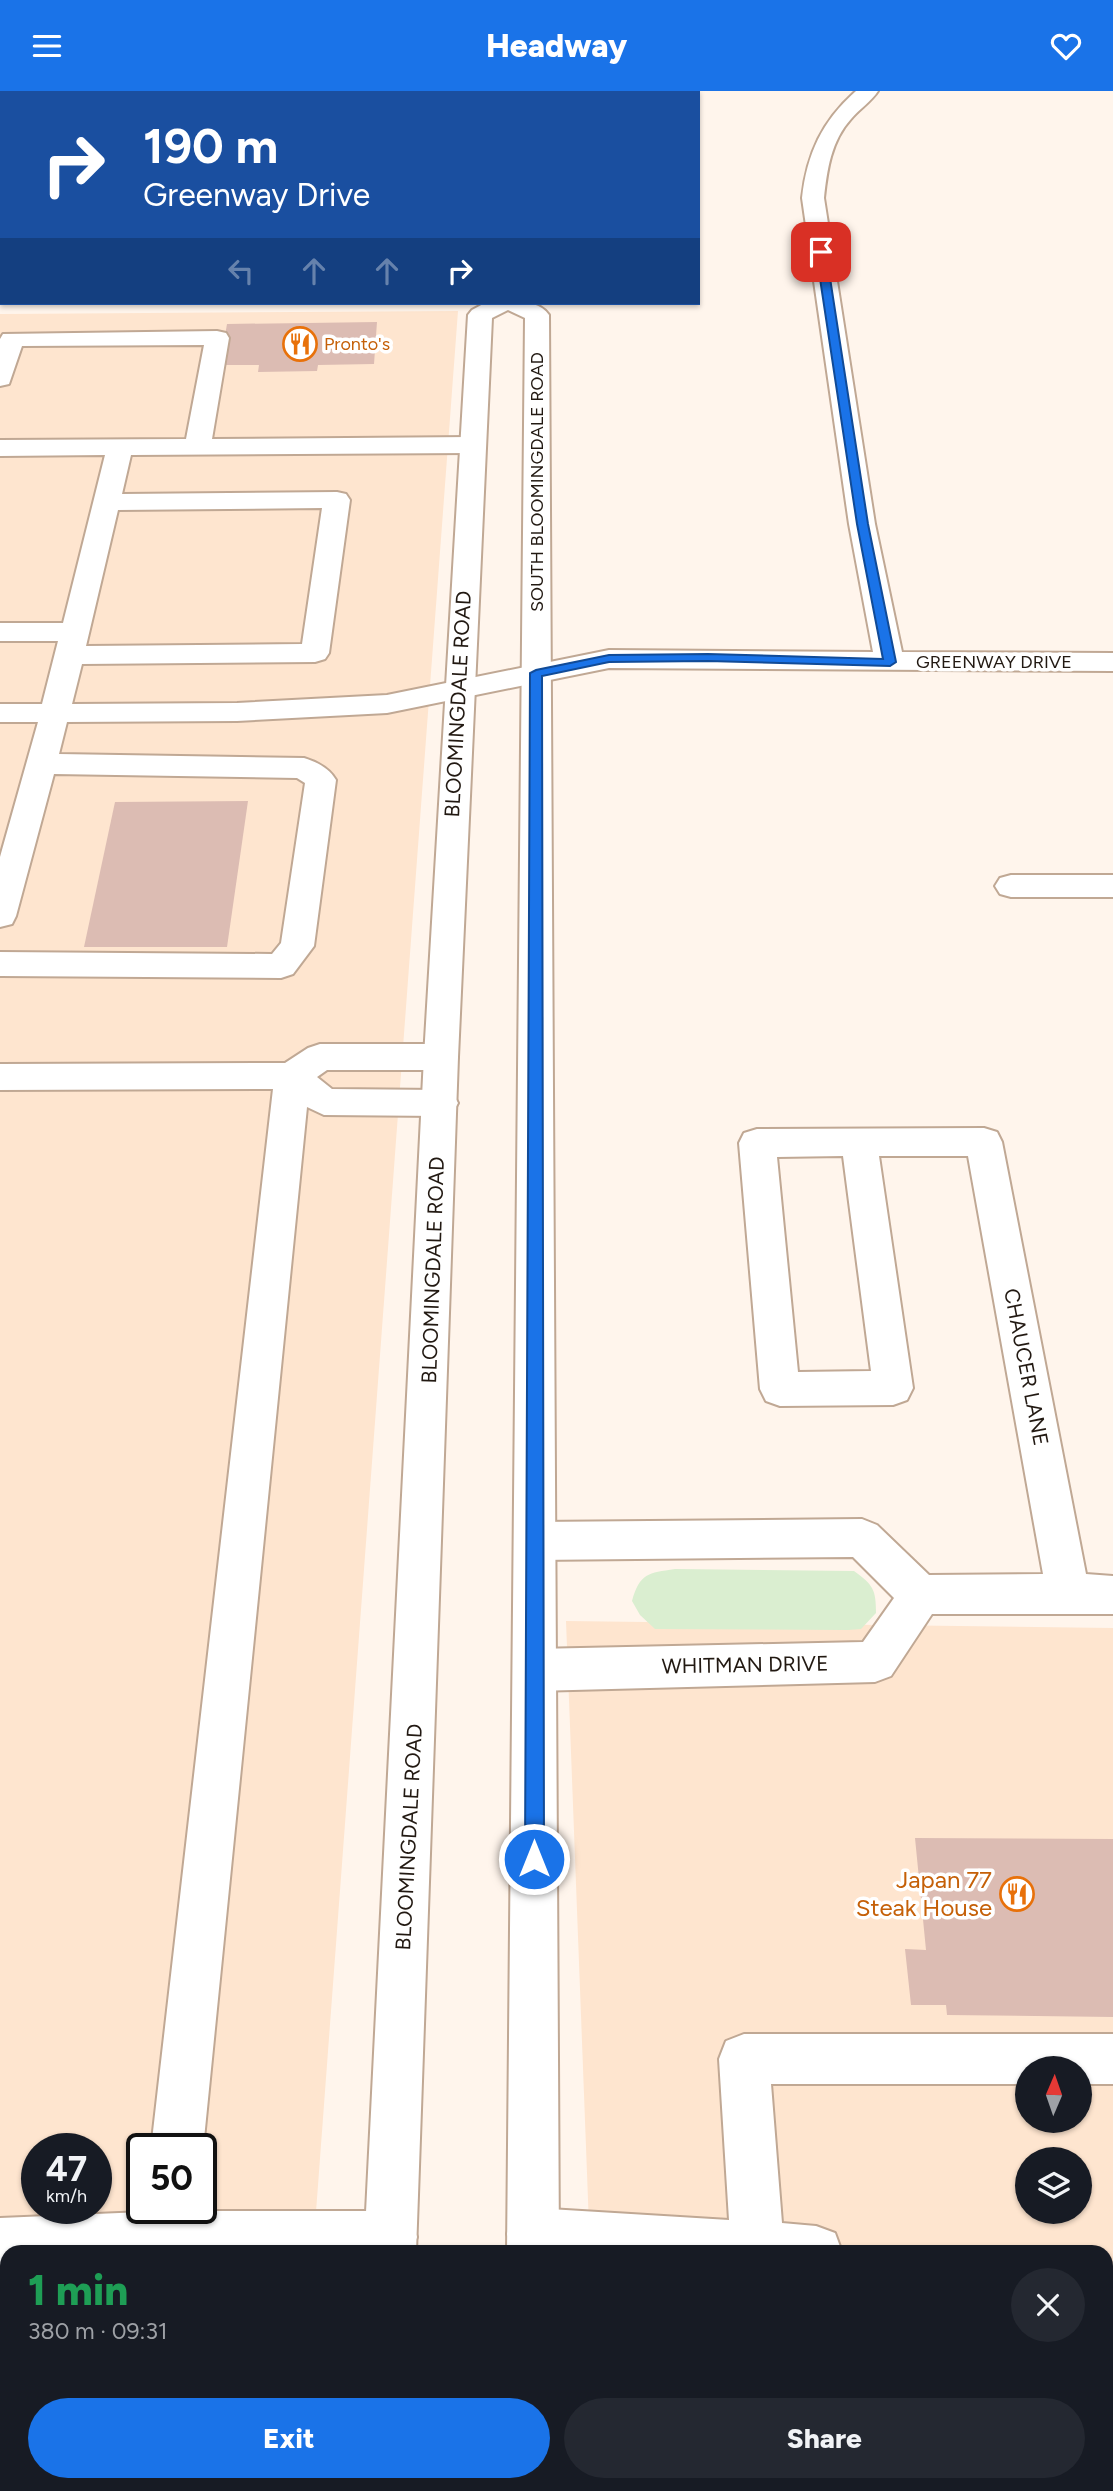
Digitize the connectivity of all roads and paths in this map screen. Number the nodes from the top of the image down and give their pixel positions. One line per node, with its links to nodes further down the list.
1 (868, 91): 12 (main road)
2 (499, 305): 5 (main road, BLOOMINGDALE ROAD)
3 (518, 305): 14 (main road, SOUTH BLOOMINGDALE ROAD)
4 (0, 379): 7 (main road)
5 (471, 445): 7 (main road); 15 (main road, BLOOMINGDALE ROAD)
6 (120, 446): 7 (main road); 8 (main road); 9 (main road)
7 (198, 446)
8 (0, 447)
9 (107, 502): 11 (main road); 11 (main road)
10 (0, 632): 11 (main road)
11 (72, 644): 17 (main road)
12 (890, 662): 13 (main road, GREENWAY DRIVE); 14 (main road, GREENWAY DRIVE)
13 (1113, 662)
14 (536, 673): 15 (main road, GREENWAY DRIVE); 28 (main road)
15 (459, 689): 17 (main road, GREENWAY DRIVE); 23 (main road, BLOOMINGDALE ROAD)
16 (0, 713): 17 (main road, GREENWAY DRIVE)
17 (55, 713): 18 (main road)
18 (42, 764): 21 (main road); 22 (main road)
19 (1011, 886): 20 (main road)
20 (1113, 886)
21 (0, 916)
22 (0, 964)
23 (441, 1057): 24 (main road); 26 (main road, BLOOMINGDALE ROAD)
24 (292, 1076): 25 (main road); 26 (main road); 34 (main road)
25 (0, 1077)
26 (440, 1104): 39 (main road, BLOOMINGDALE ROAD)
27 (859, 1143): 27 (main road); 29 (main road, CHAUCER LANE)
28 (534, 1541): 30 (main road); 32 (main road)
29 (1069, 1593): 30 (main road); 31 (main road)
30 (920, 1595): 32 (main road, WHITMAN DRIVE)
31 (1113, 1595)
32 (535, 1671): 38 (main road)
33 (1113, 2059): 41 (main road)
34 (179, 2133)
35 (160, 2224): 37 (main road)
36 (178, 2224): 39 (main road)
37 (0, 2243)
38 (533, 2243): 40 (main road)
39 (390, 2245)
40 (645, 2245)
41 (757, 2245)

